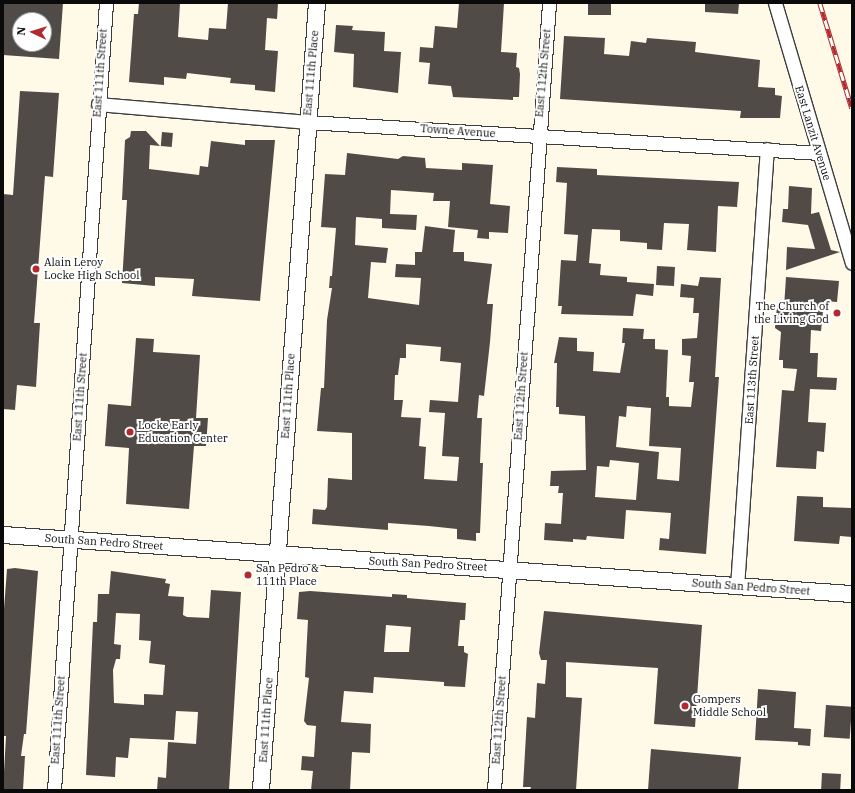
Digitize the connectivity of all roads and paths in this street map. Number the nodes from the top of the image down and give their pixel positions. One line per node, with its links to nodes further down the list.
1 (106, 3): 5 (street, East 111th Street)
2 (317, 3): 6 (street, East 111th Place)
3 (549, 3): 7 (street, East 112th Street)
4 (774, 3): 9 (street, East Lanzit Avenue)
5 (98, 104): 6 (street, Towne Avenue); 12 (street, East 111th Street)
6 (307, 122): 7 (street, Towne Avenue); 13 (street, East 111th Place)
7 (538, 136): 8 (street, Towne Avenue); 14 (street, East 112th Street)
8 (767, 149): 9 (street, Towne Avenue); 15 (street, East 113th Street)
9 (819, 153): 10 (street, East Lanzit Avenue)
10 (852, 263)
11 (3, 535): 12 (street, South San Pedro Street)
12 (70, 541): 13 (street, South San Pedro Street); 17 (street, East 111th Street)
13 (277, 555): 14 (street, South San Pedro Street); 18 (street, East 111th Place)
14 (510, 569): 15 (street, South San Pedro Street); 19 (street, East 112th Street)
15 (738, 587): 16 (street, South San Pedro Street)
16 (852, 594)
17 (54, 790)
18 (261, 790)
19 (494, 790)

